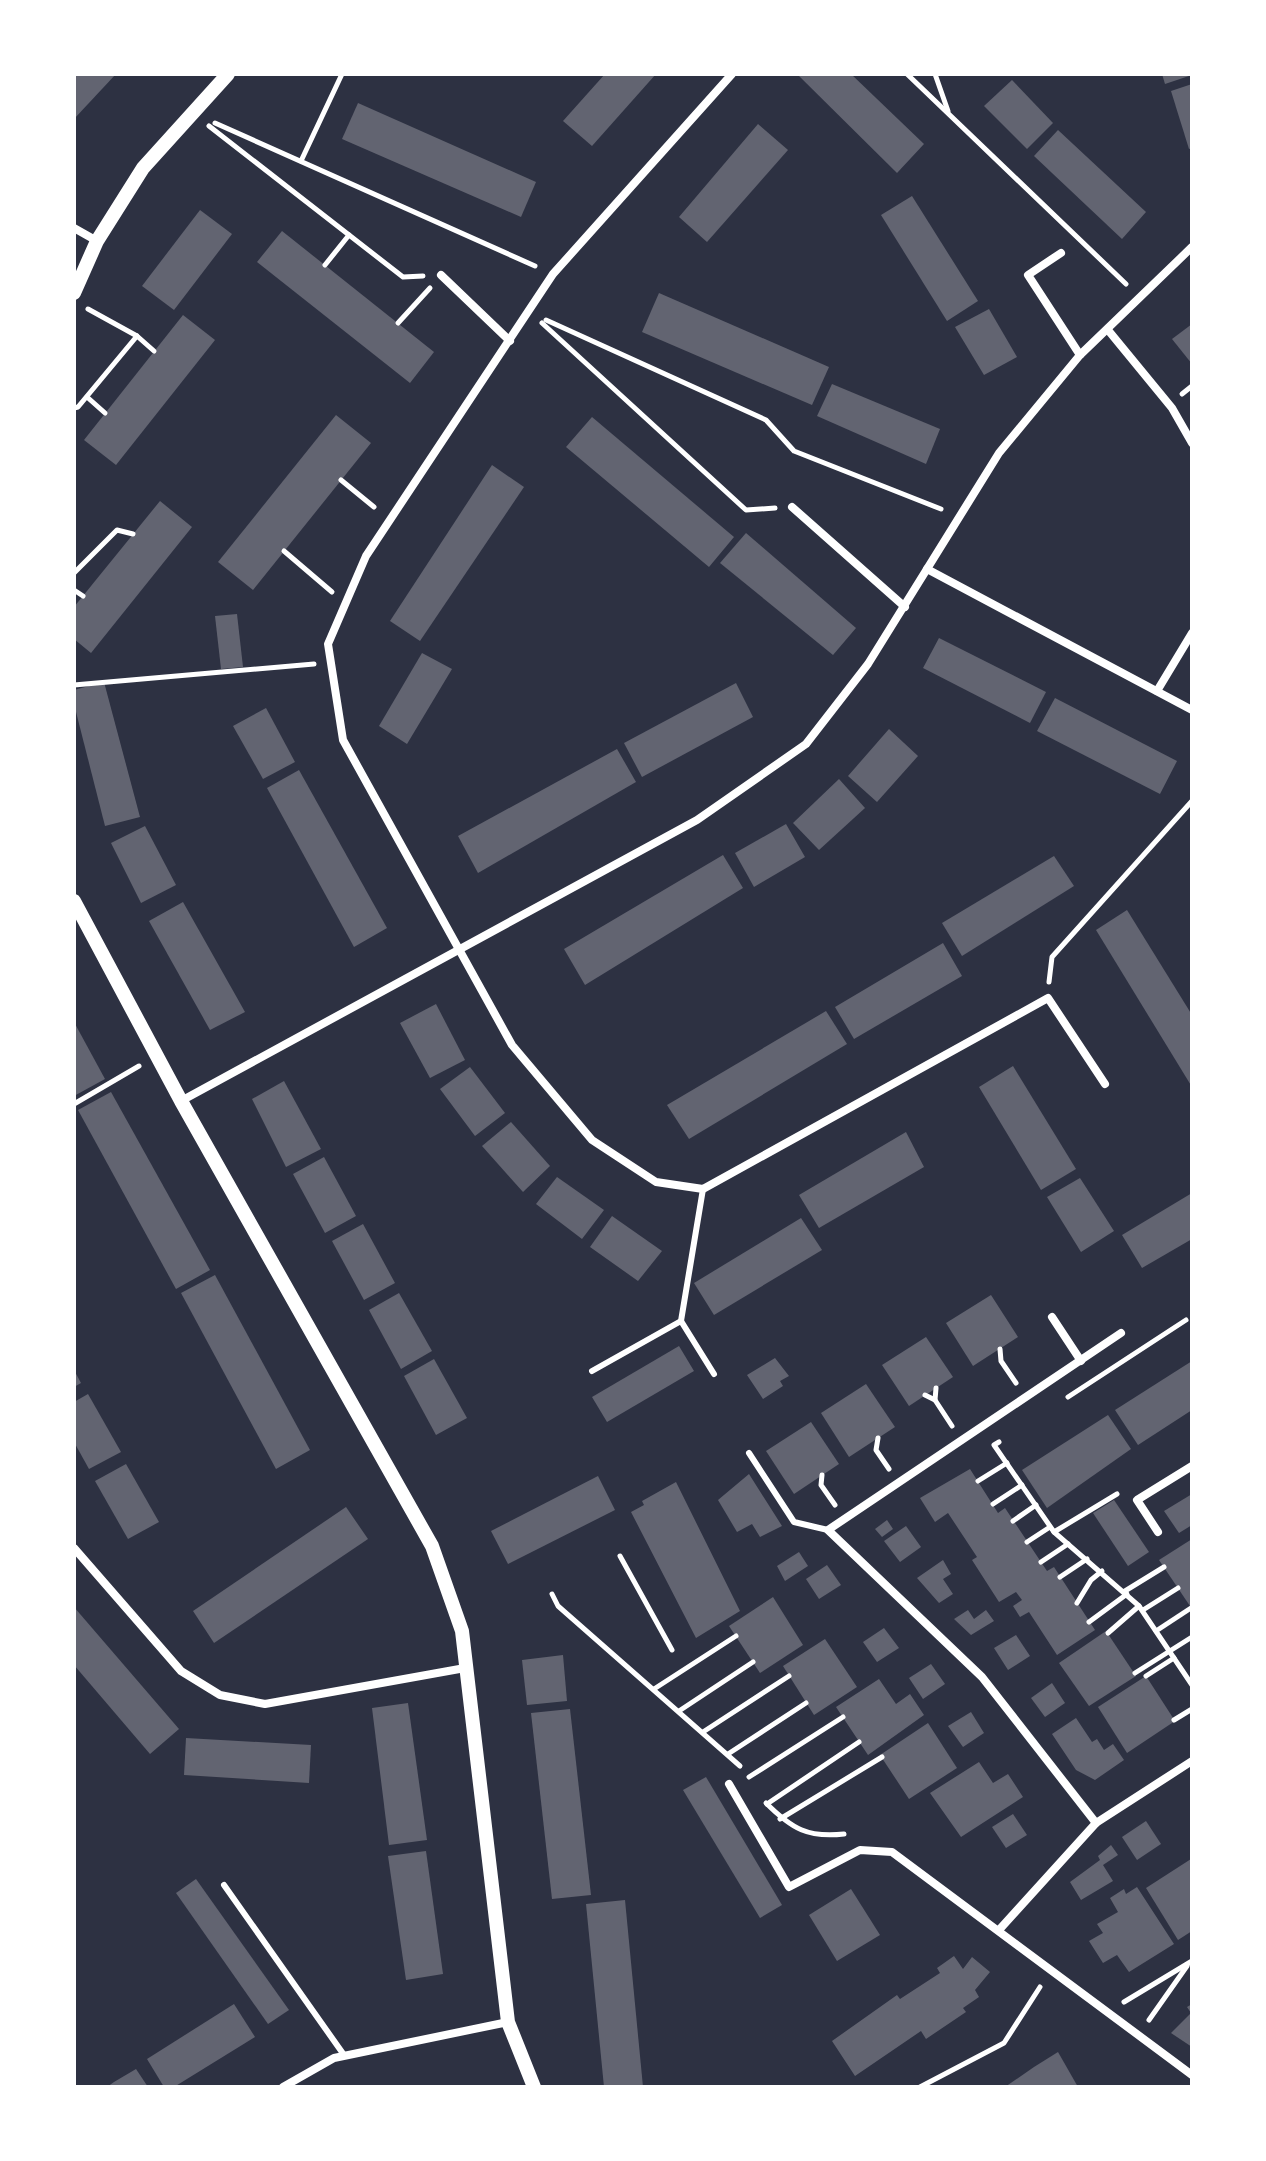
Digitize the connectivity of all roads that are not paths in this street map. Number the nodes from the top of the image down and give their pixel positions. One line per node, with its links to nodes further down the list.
1 (228, 74): 4 (street)
2 (732, 74): 10 (street)
3 (74, 228): 4 (street)
4 (97, 241): 8 (street)
5 (1192, 247): 9 (street)
6 (1061, 253): 11 (street)
7 (441, 275): 10 (street)
8 (74, 293)
9 (1108, 330): 11 (street); 12 (street)
10 (510, 341): 20 (street)
11 (1080, 355): 14 (street)
12 (1192, 443)
13 (792, 507): 15 (street)
14 (927, 569): 15 (street); 17 (street)
15 (905, 607): 20 (street)
16 (1192, 633): 17 (street)
17 (1157, 691): 18 (street)
18 (1192, 710)
19 (74, 901): 22 (street)
20 (459, 951): 22 (street); 23 (street)
21 (1105, 1084): 23 (street)
22 (181, 1101): 35 (street)
23 (703, 1189): 25 (lane)
24 (1052, 1317): 27 (street)
25 (681, 1321): 28 (lane); 29 (lane)
26 (1121, 1333): 27 (street)
27 (1081, 1361): 32 (street)
28 (592, 1371)
29 (714, 1374)
30 (749, 1453): 32 (lane)
31 (1192, 1466): 33 (street)
32 (828, 1530): 38 (street)
33 (1158, 1532)
34 (74, 1548): 35 (street)
35 (465, 1668): 41 (street)
36 (1192, 1761): 38 (street)
37 (729, 1784): 40 (street)
38 (1096, 1823): 40 (street)
39 (224, 1885): 42 (lane)
40 (999, 1930): 43 (street)
41 (508, 2022): 42 (street); 45 (street)
42 (344, 2055): 44 (street)
43 (1192, 2075)
44 (283, 2087)
45 (534, 2087)

